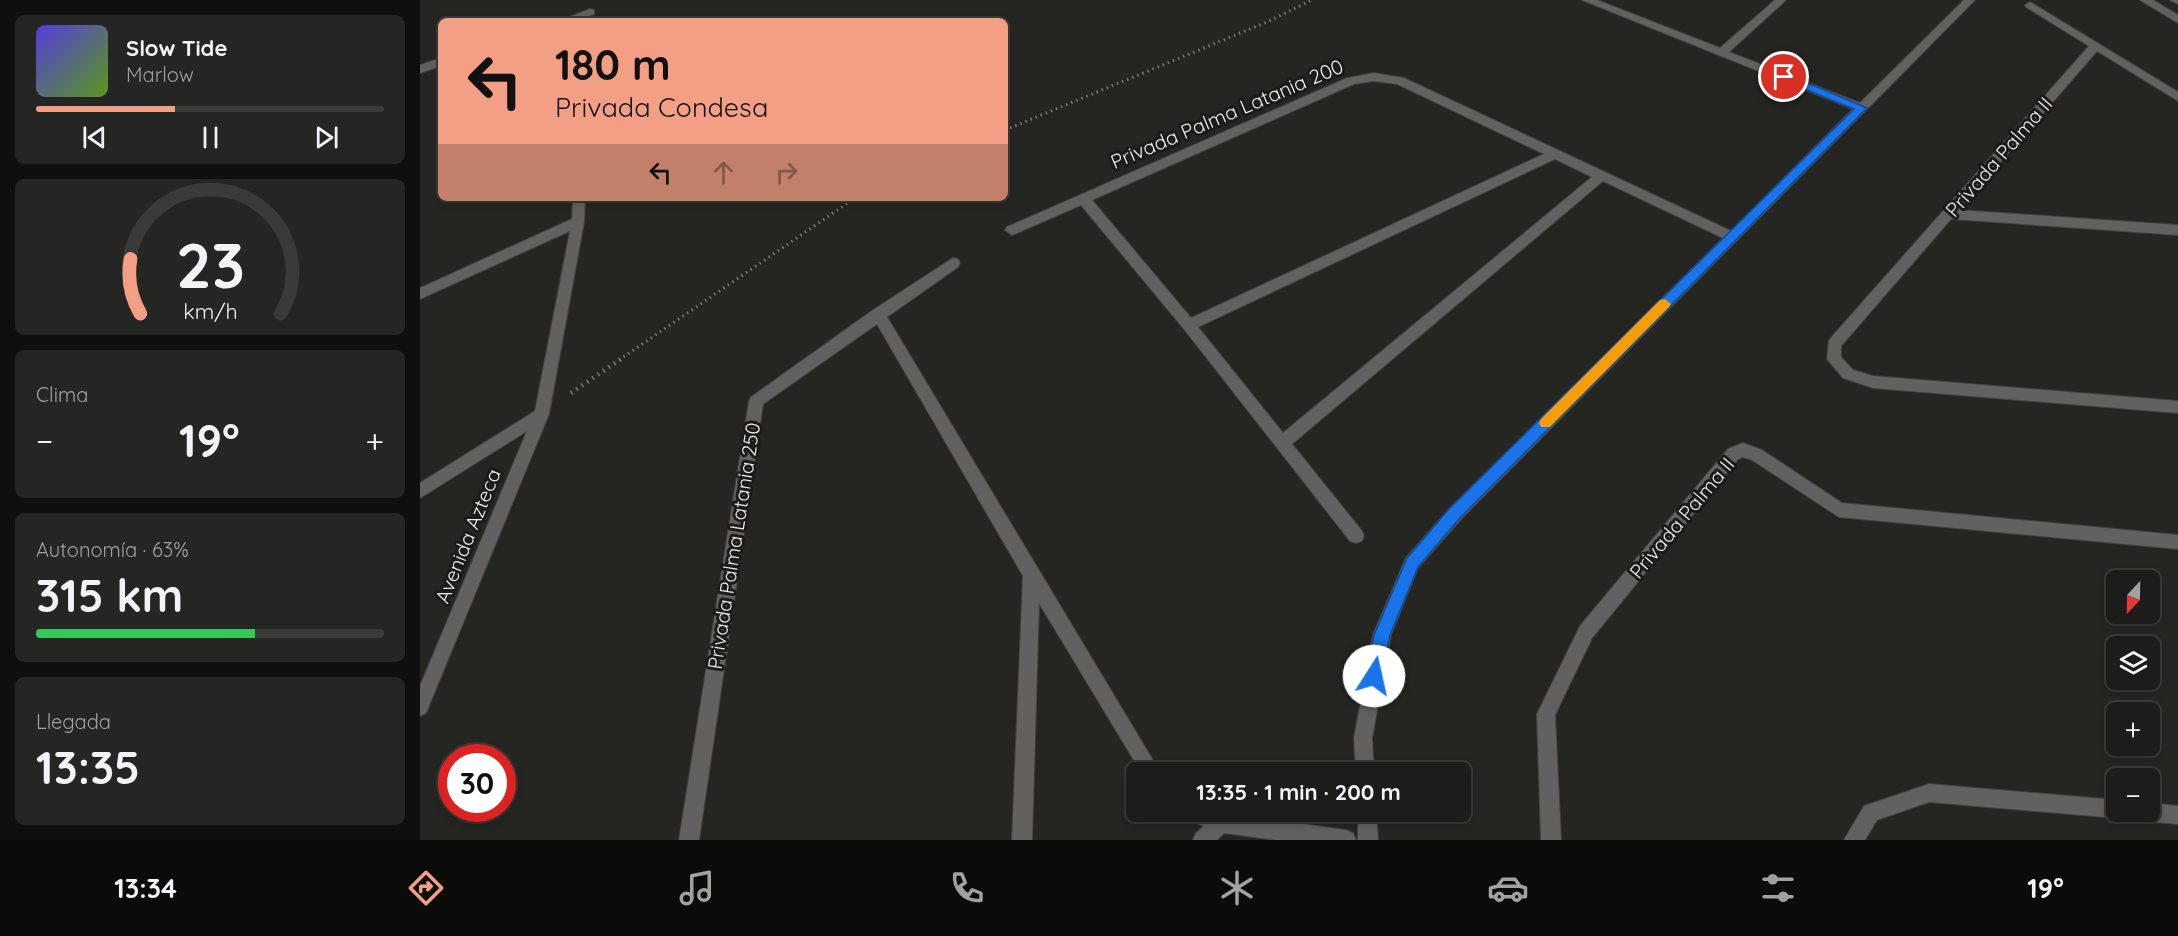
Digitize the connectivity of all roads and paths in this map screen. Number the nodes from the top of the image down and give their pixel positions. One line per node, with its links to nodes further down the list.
1 (591, 0): 8 (street)
2 (1312, 0): 16 (path)
3 (1587, 0): 11 (street)
4 (1781, 0): 11 (street)
5 (1970, 0): 15 (street)
6 (2145, 0): 9 (street)
7 (2030, 5): 10 (street)
8 (590, 17)
9 (2178, 20)
10 (2096, 45): 14 (street); 22 (street, Privada Palma II)
11 (1722, 52): 15 (street)
12 (438, 63): 13 (street)
13 (420, 69)
14 (2178, 97)
15 (1861, 108): 26 (street)
16 (1008, 129)
17 (1553, 155): 18 (street, Privada Palma Latania 200); 19 (street, Privada Palma Latania 200); 30 (street)
18 (1600, 177): 26 (street, Privada Palma Latania 200); 33 (street)
19 (1083, 198): 24 (street, Privada Palma Latania 200); 30 (street)
20 (579, 201): 23 (street, Avenida Azteca)
21 (851, 201): 32 (path)
22 (1949, 214): 25 (street); 31 (street, Privada Palma II)
23 (578, 222): 28 (street); 32 (street, Avenida Azteca)
24 (1012, 230)
25 (2178, 230)
26 (1732, 237): 40 (street)
27 (953, 263): 29 (street, Privada Palma Latania 250)
28 (420, 294)
29 (878, 314): 37 (street); 46 (street, Privada Palma Latania 250)
30 (1189, 325): 33 (street)
31 (2178, 407)
32 (542, 414): 34 (street); 38 (street, Avenida Azteca)
33 (1283, 442): 35 (street)
34 (420, 491)
35 (1356, 536)
36 (2178, 542): 51 (street, Privada Palma II)
37 (1032, 575): 39 (street); 47 (street)
38 (420, 707)
39 (1145, 762)
40 (1364, 762)
41 (2106, 808): 52 (street)
42 (2160, 814): 43 (street)
43 (2178, 815)
44 (1367, 822): 50 (street)
45 (1221, 823): 48 (street); 49 (street)
46 (689, 840)
47 (1022, 840)
48 (1203, 840)
49 (1346, 840)
50 (1368, 840)
51 (1551, 840)
52 (1854, 840)

